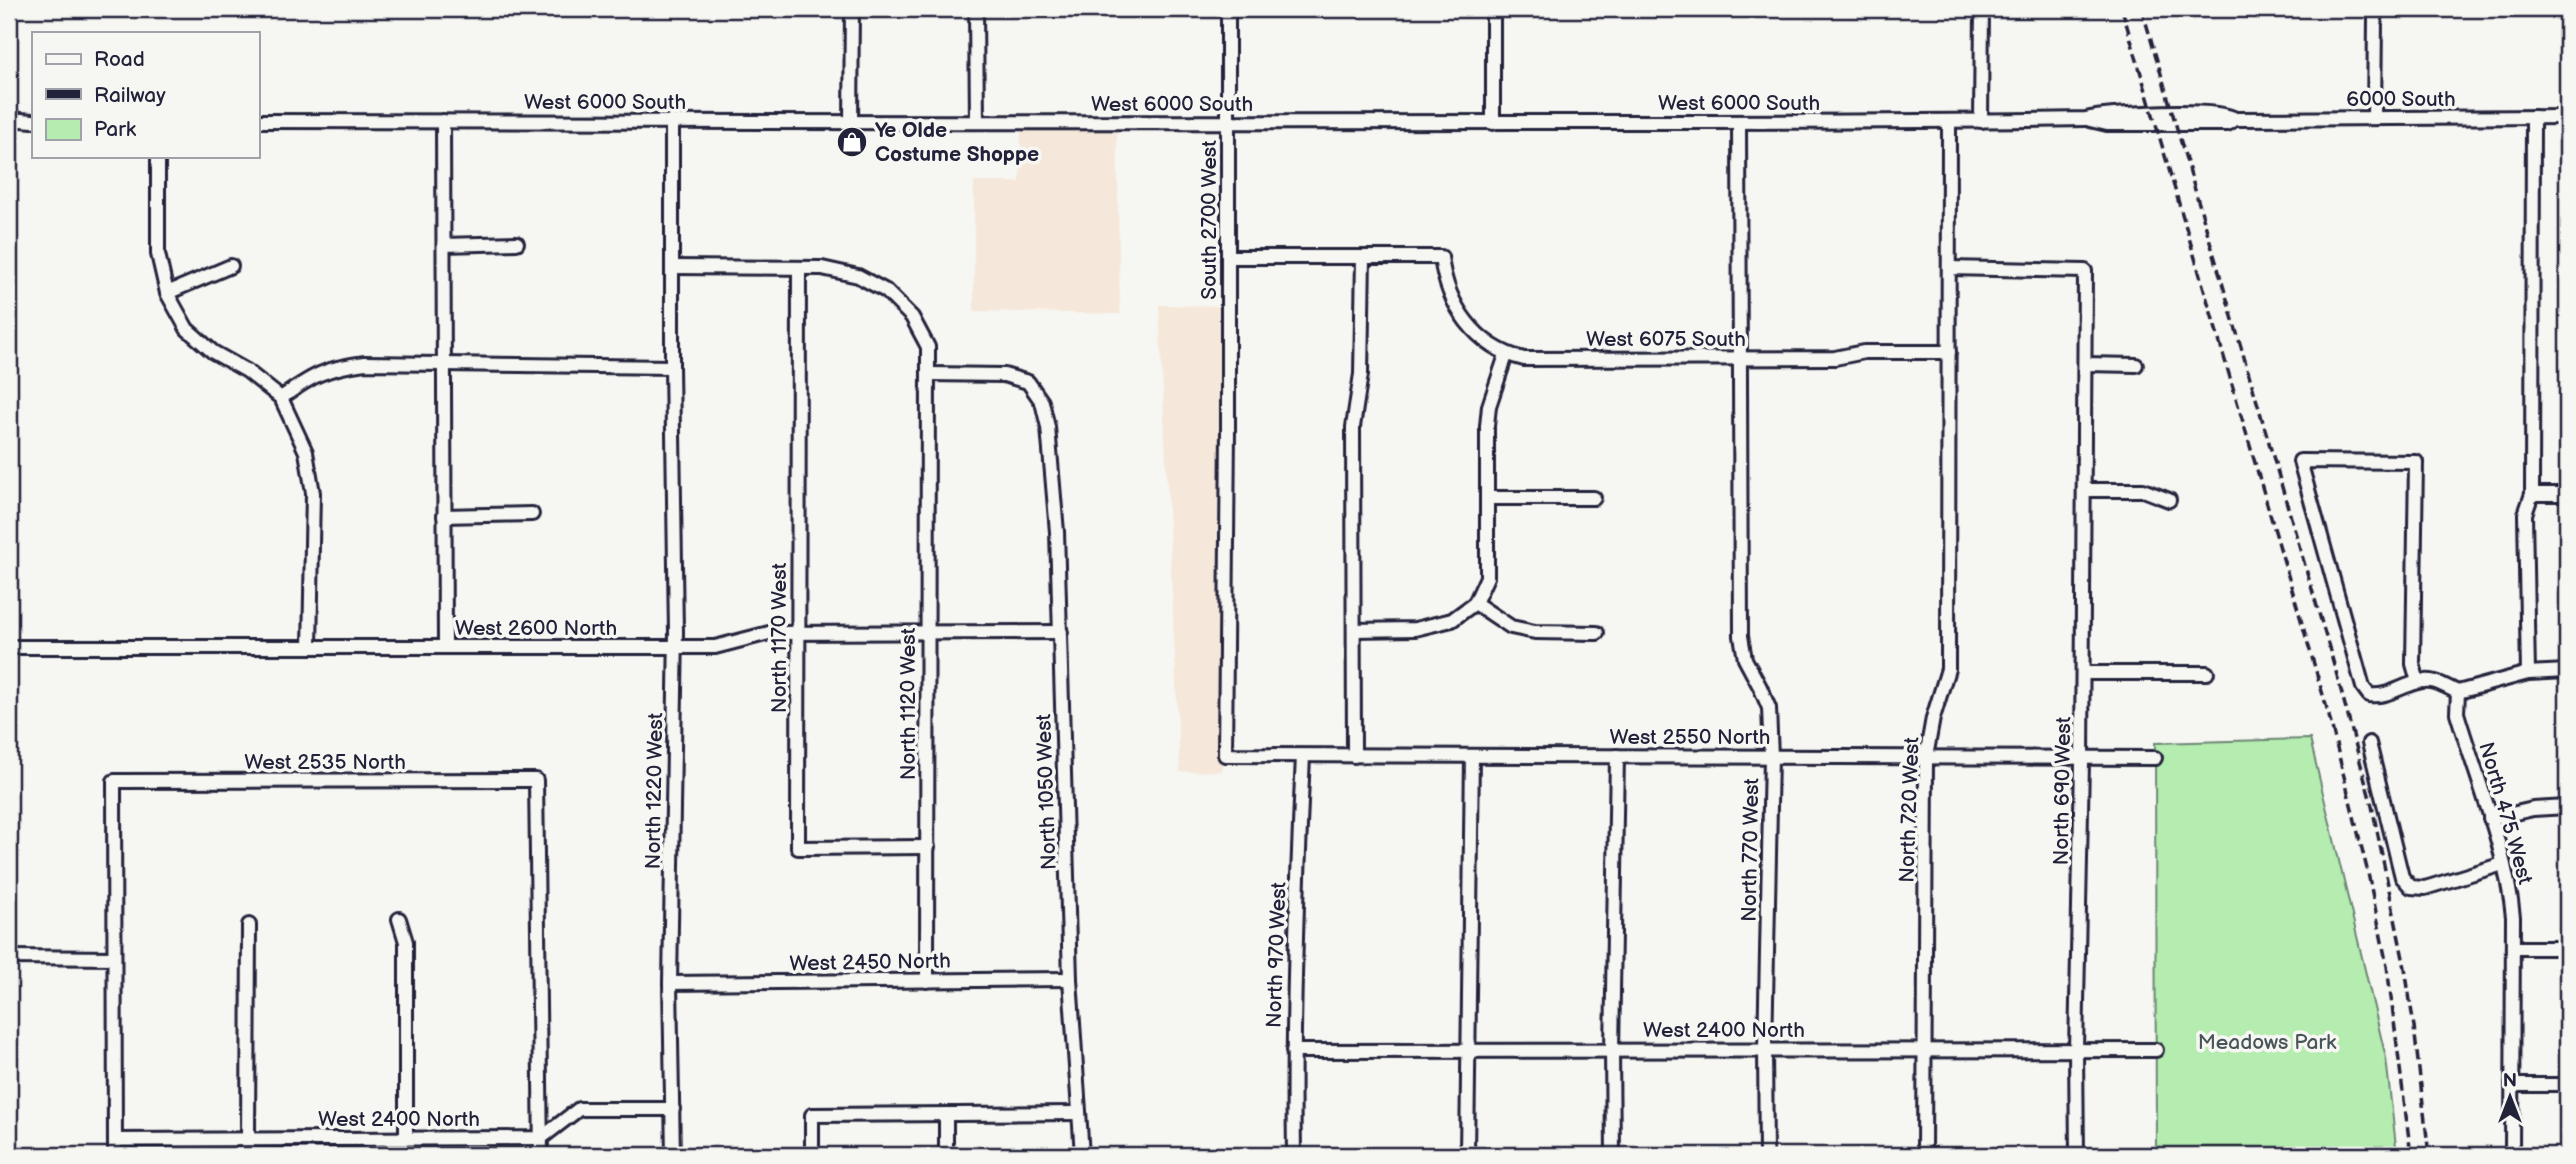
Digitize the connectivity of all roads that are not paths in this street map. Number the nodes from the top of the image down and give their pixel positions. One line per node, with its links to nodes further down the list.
1 (852, 9): 16 (street)
2 (976, 9): 19 (street)
3 (1228, 9): 22 (street, South 2700 West)
4 (1493, 9): 21 (street)
5 (1982, 9): 18 (street)
6 (2378, 9): 9 (street)
7 (2533, 117): 8 (street, 6000 South); 9 (street, 6000 South); 43 (street)
8 (2567, 117)
9 (2374, 118): 10 (street, 6000 South)
10 (2155, 119): 18 (street, West 6000 South)
11 (12, 121): 12 (street)
12 (32, 121)
13 (259, 121): 14 (street, West 6000 South)
14 (443, 121): 15 (street, West 6000 South); 25 (street)
15 (672, 121): 16 (street, West 6000 South); 29 (street, North 1220 West)
16 (851, 121): 19 (street, West 6000 South)
17 (1949, 121): 18 (street, West 6000 South); 20 (street, West 6000 South); 31 (street, North 720 West)
18 (1981, 121)
19 (977, 122): 22 (street, West 6000 South)
20 (1740, 122): 21 (street, West 6000 South); 35 (street, North 770 West)
21 (1493, 123): 22 (street, West 6000 South)
22 (1227, 124): 26 (street, South 2700 West)
23 (158, 158): 32 (street)
24 (517, 243): 25 (street)
25 (444, 245): 36 (street)
26 (1228, 257): 27 (street); 67 (street, South 2700 West)
27 (1363, 257): 34 (street, West 6075 South); 51 (street)
28 (231, 267): 32 (street)
29 (672, 267): 30 (street); 39 (street, North 1220 West)
30 (799, 268): 40 (street, North 1120 West); 54 (street, North 1170 West)
31 (1949, 268): 33 (street, North 720 West); 37 (street, North 690 West)
32 (167, 293): 41 (street)
33 (1949, 352): 35 (street, West 6075 South); 73 (street, North 720 West)
34 (1506, 355): 35 (street, West 6075 South); 46 (street)
35 (1740, 358): 72 (street, North 770 West)
36 (444, 364): 39 (street); 41 (street); 49 (street)
37 (2085, 364): 38 (street); 42 (street, North 690 West)
38 (2136, 365)
39 (672, 367): 59 (street, North 1220 West)
40 (928, 374): 52 (street, North 1120 West); 53 (street, North 1050 West)
41 (281, 398): 57 (street)
42 (2084, 490): 47 (street); 61 (street, North 690 West)
43 (2532, 494): 44 (street); 63 (street)
44 (2567, 494)
45 (1594, 498): 46 (street)
46 (1487, 499): 50 (street)
47 (2169, 500)
48 (532, 514): 49 (street)
49 (444, 516): 58 (street)
50 (1475, 603): 51 (street); 55 (street)
51 (1353, 630): 69 (street)
52 (928, 632): 53 (street, West 2600 North); 54 (street, West 2600 North); 78 (street, North 1120 West)
53 (1060, 632): 86 (street, North 1050 West)
54 (799, 633): 59 (street, West 2600 North); 78 (street, North 1170 West)
55 (1597, 633)
56 (9, 647): 57 (street, West 2600 North)
57 (310, 647): 58 (street, West 2600 North)
58 (444, 647): 59 (street, West 2600 North)
59 (676, 647): 88 (street, North 1220 West)
60 (2567, 671): 63 (street)
61 (2083, 673): 62 (street); 74 (street, North 690 West)
62 (2207, 673)
63 (2528, 673): 65 (street)
64 (2418, 682): 64 (street); 65 (street)
65 (2458, 692): 77 (street, North 475 West)
66 (2369, 743): 79 (street)
67 (1225, 755): 68 (street, West 2550 North)
68 (1303, 756): 69 (street, West 2550 North); 95 (street, North 970 West)
69 (1354, 756): 70 (street, West 2550 North)
70 (1472, 756): 71 (street, West 2550 North); 92 (street)
71 (1616, 757): 72 (street, West 2550 North); 93 (street)
72 (1771, 757): 73 (street, West 2550 North); 89 (street, North 770 West)
73 (1926, 757): 74 (street, West 2550 North); 90 (street, North 720 West)
74 (2082, 757): 75 (street, West 2550 North); 91 (street, North 690 West)
75 (2155, 758)
76 (2567, 807): 77 (street)
77 (2490, 819): 79 (street, North 475 West)
78 (928, 847): 87 (street, North 1120 West)
79 (2503, 864): 82 (street, North 475 West)
80 (399, 919): 101 (street)
81 (249, 925): 103 (street)
82 (2513, 948): 83 (street); 96 (street, North 475 West)
83 (2567, 948)
84 (9, 957): 85 (street)
85 (114, 958): 102 (street, West 2535 North); 104 (street)
86 (1070, 979): 87 (street, West 2450 North); 99 (street, North 1050 West)
87 (927, 981): 88 (street, West 2450 North)
88 (670, 983): 98 (street, North 1220 West)
89 (1765, 1049): 90 (street, West 2400 North); 93 (street, West 2400 North); 114 (street, North 770 West)
90 (1923, 1049): 91 (street, West 2400 North); 115 (street, North 720 West)
91 (2076, 1049): 94 (street, West 2400 North); 116 (street, North 690 West)
92 (1468, 1050): 93 (street, West 2400 North); 95 (street, West 2400 North); 112 (street)
93 (1612, 1050): 113 (street)
94 (2156, 1050)
95 (1293, 1051): 111 (street, North 970 West)
96 (2512, 1085): 97 (street); 117 (street, North 475 West)
97 (2567, 1085)
98 (673, 1109): 102 (street); 107 (street, North 1220 West)
99 (1079, 1113): 100 (street); 110 (street, North 1050 West)
100 (946, 1114): 108 (street); 109 (street)
101 (406, 1137): 102 (street, West 2400 North); 103 (street, West 2400 North)
102 (541, 1138): 106 (street)
103 (248, 1139): 104 (street, West 2400 North)
104 (115, 1140): 105 (street)
105 (115, 1155)
106 (541, 1155)
107 (673, 1155)
108 (812, 1155)
109 (946, 1155)
110 (1082, 1155)
111 (1294, 1155)
112 (1467, 1155)
113 (1613, 1155)
114 (1766, 1155)
115 (1924, 1155)
116 (2077, 1155)
117 (2512, 1155)

